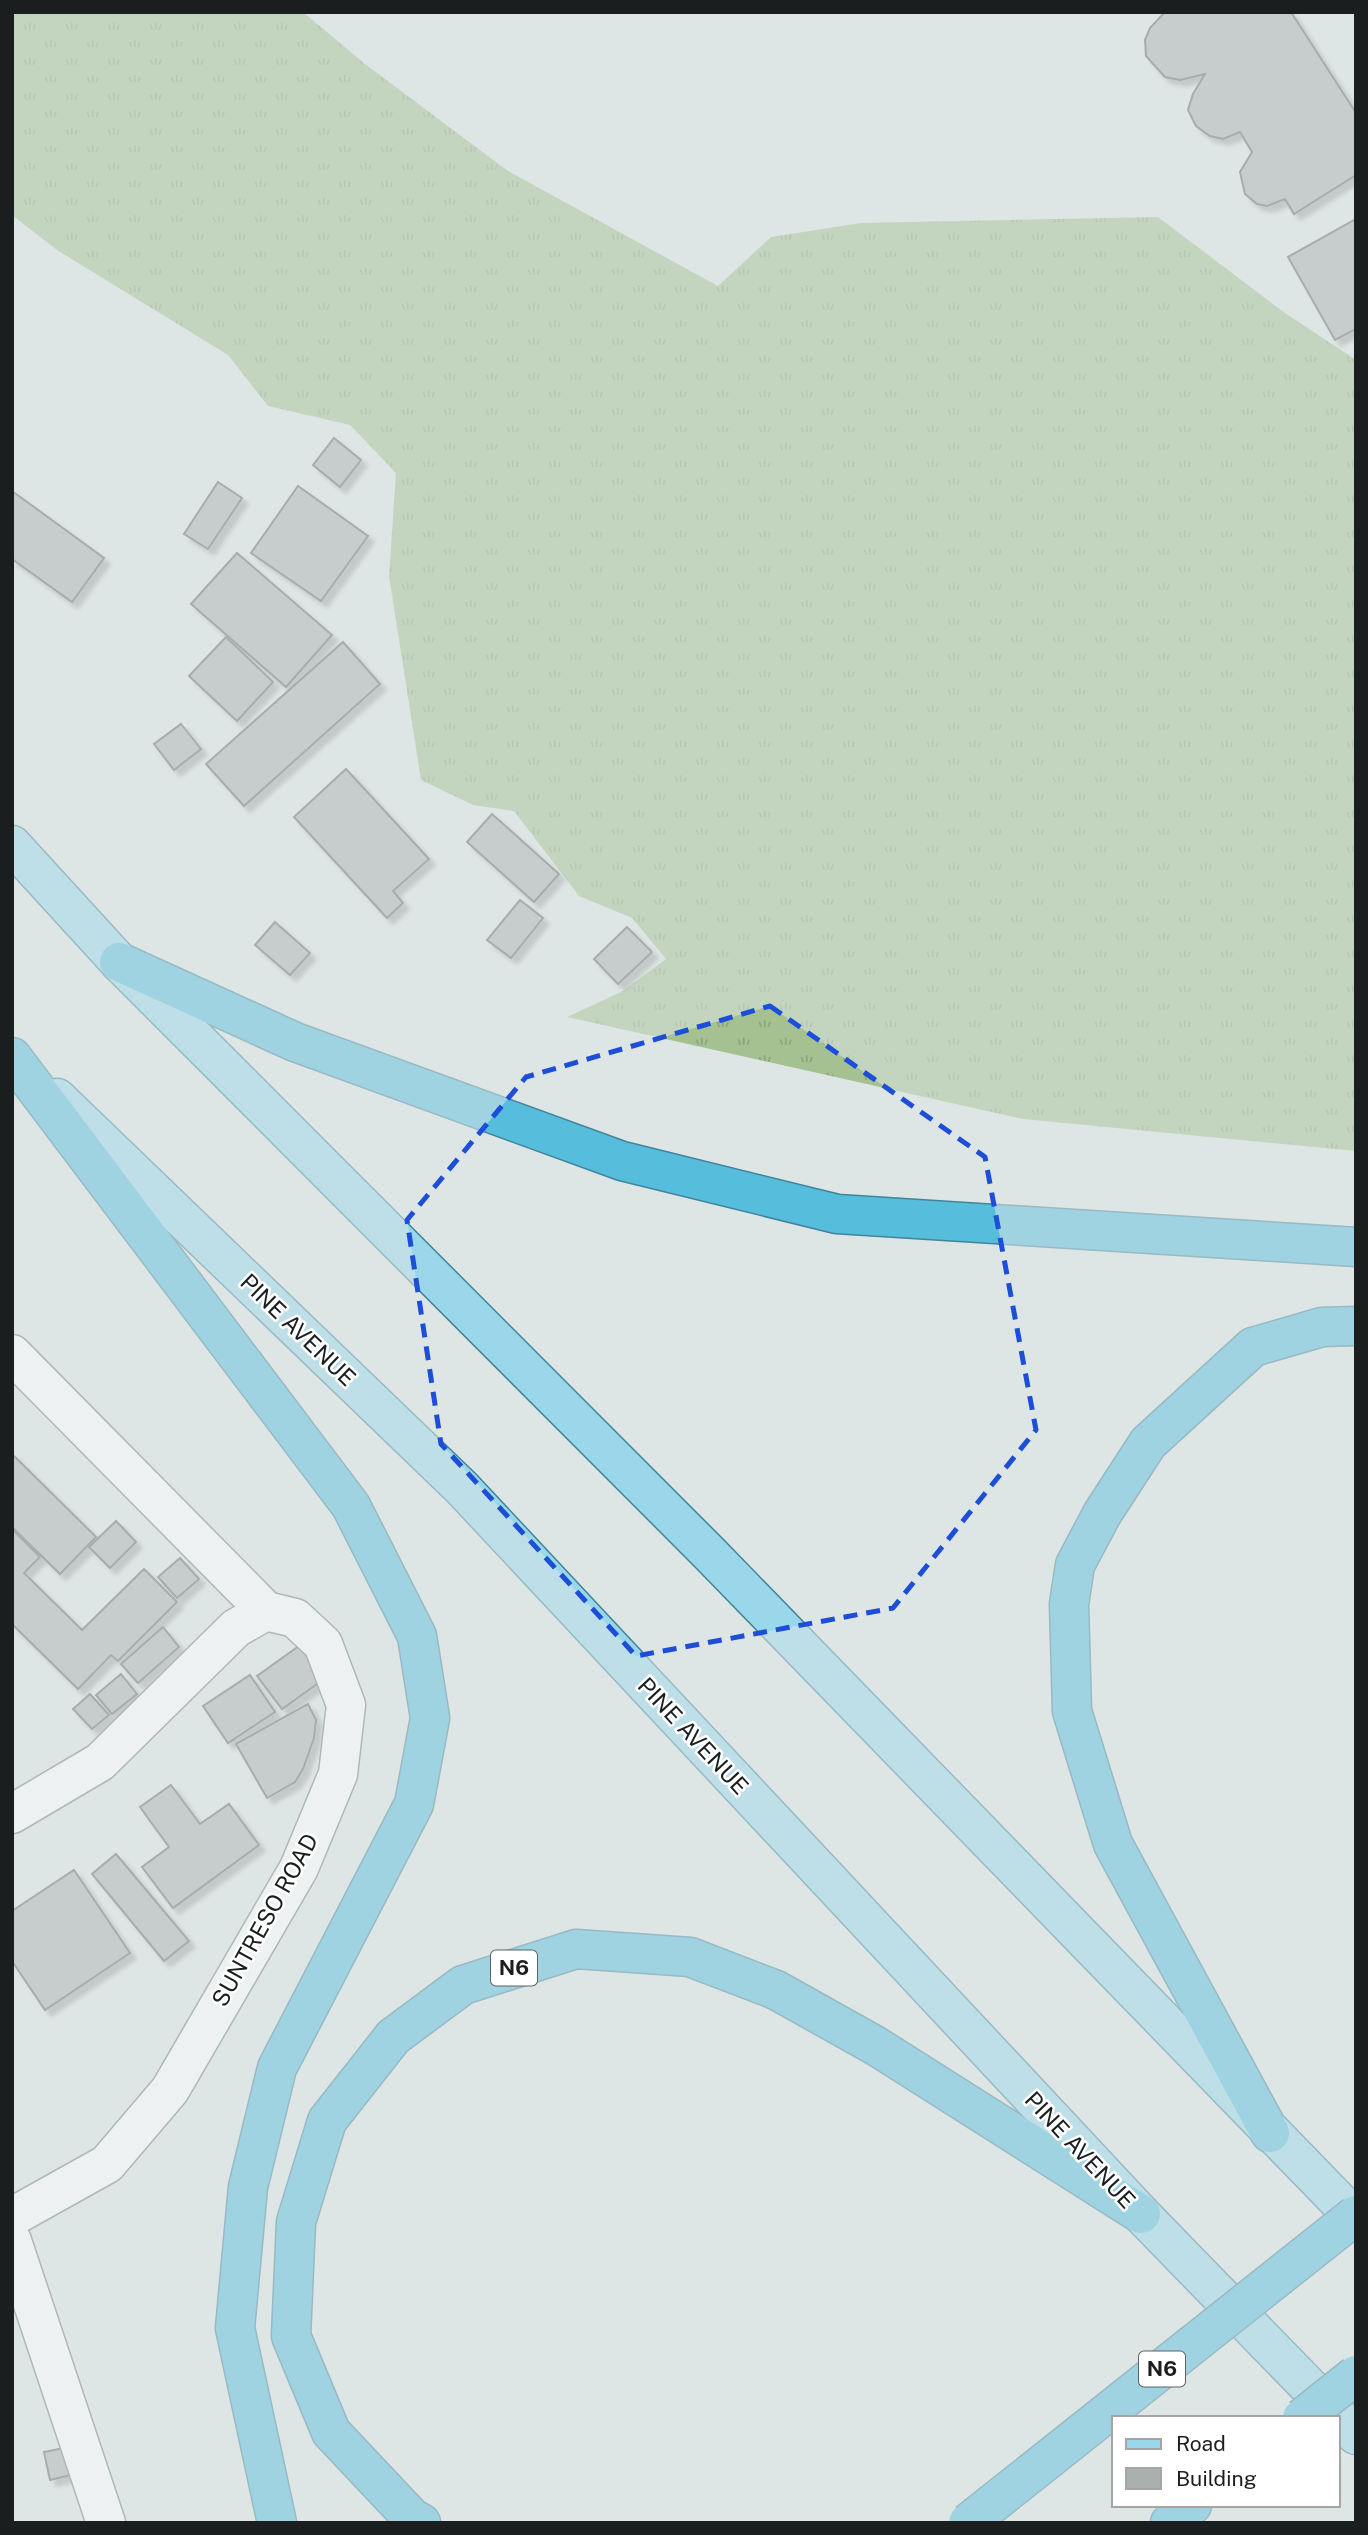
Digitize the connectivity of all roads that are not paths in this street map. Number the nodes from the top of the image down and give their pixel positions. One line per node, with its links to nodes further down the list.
1 (12, 845): 2 (main road)
2 (119, 962): 4 (highway); 9 (main road)
3 (12, 1056): 10 (main road, PINE AVENUE); 21 (highway)
4 (1356, 1247)
5 (1356, 1326): 9 (highway)
6 (12, 1354): 7 (street)
7 (266, 1611): 8 (street); 11 (street, SUNTRESO ROAD)
8 (12, 1814)
9 (1270, 2133): 12 (main road)
10 (1141, 2214): 16 (main road, PINE AVENUE / N6); 22 (highway, N6)
11 (12, 2217)
12 (1356, 2217): 23 (highway, N6, bridge)
13 (12, 2241): 20 (street)
14 (1356, 2375): 15 (highway, bridge)
15 (1305, 2416)
16 (1338, 2416)
17 (1340, 2419): 18 (main road, PINE AVENUE / N6)
18 (1356, 2435)
19 (1190, 2507): 24 (highway)
20 (106, 2523)
21 (277, 2523)
22 (421, 2523)
23 (968, 2523)
24 (1170, 2523)

